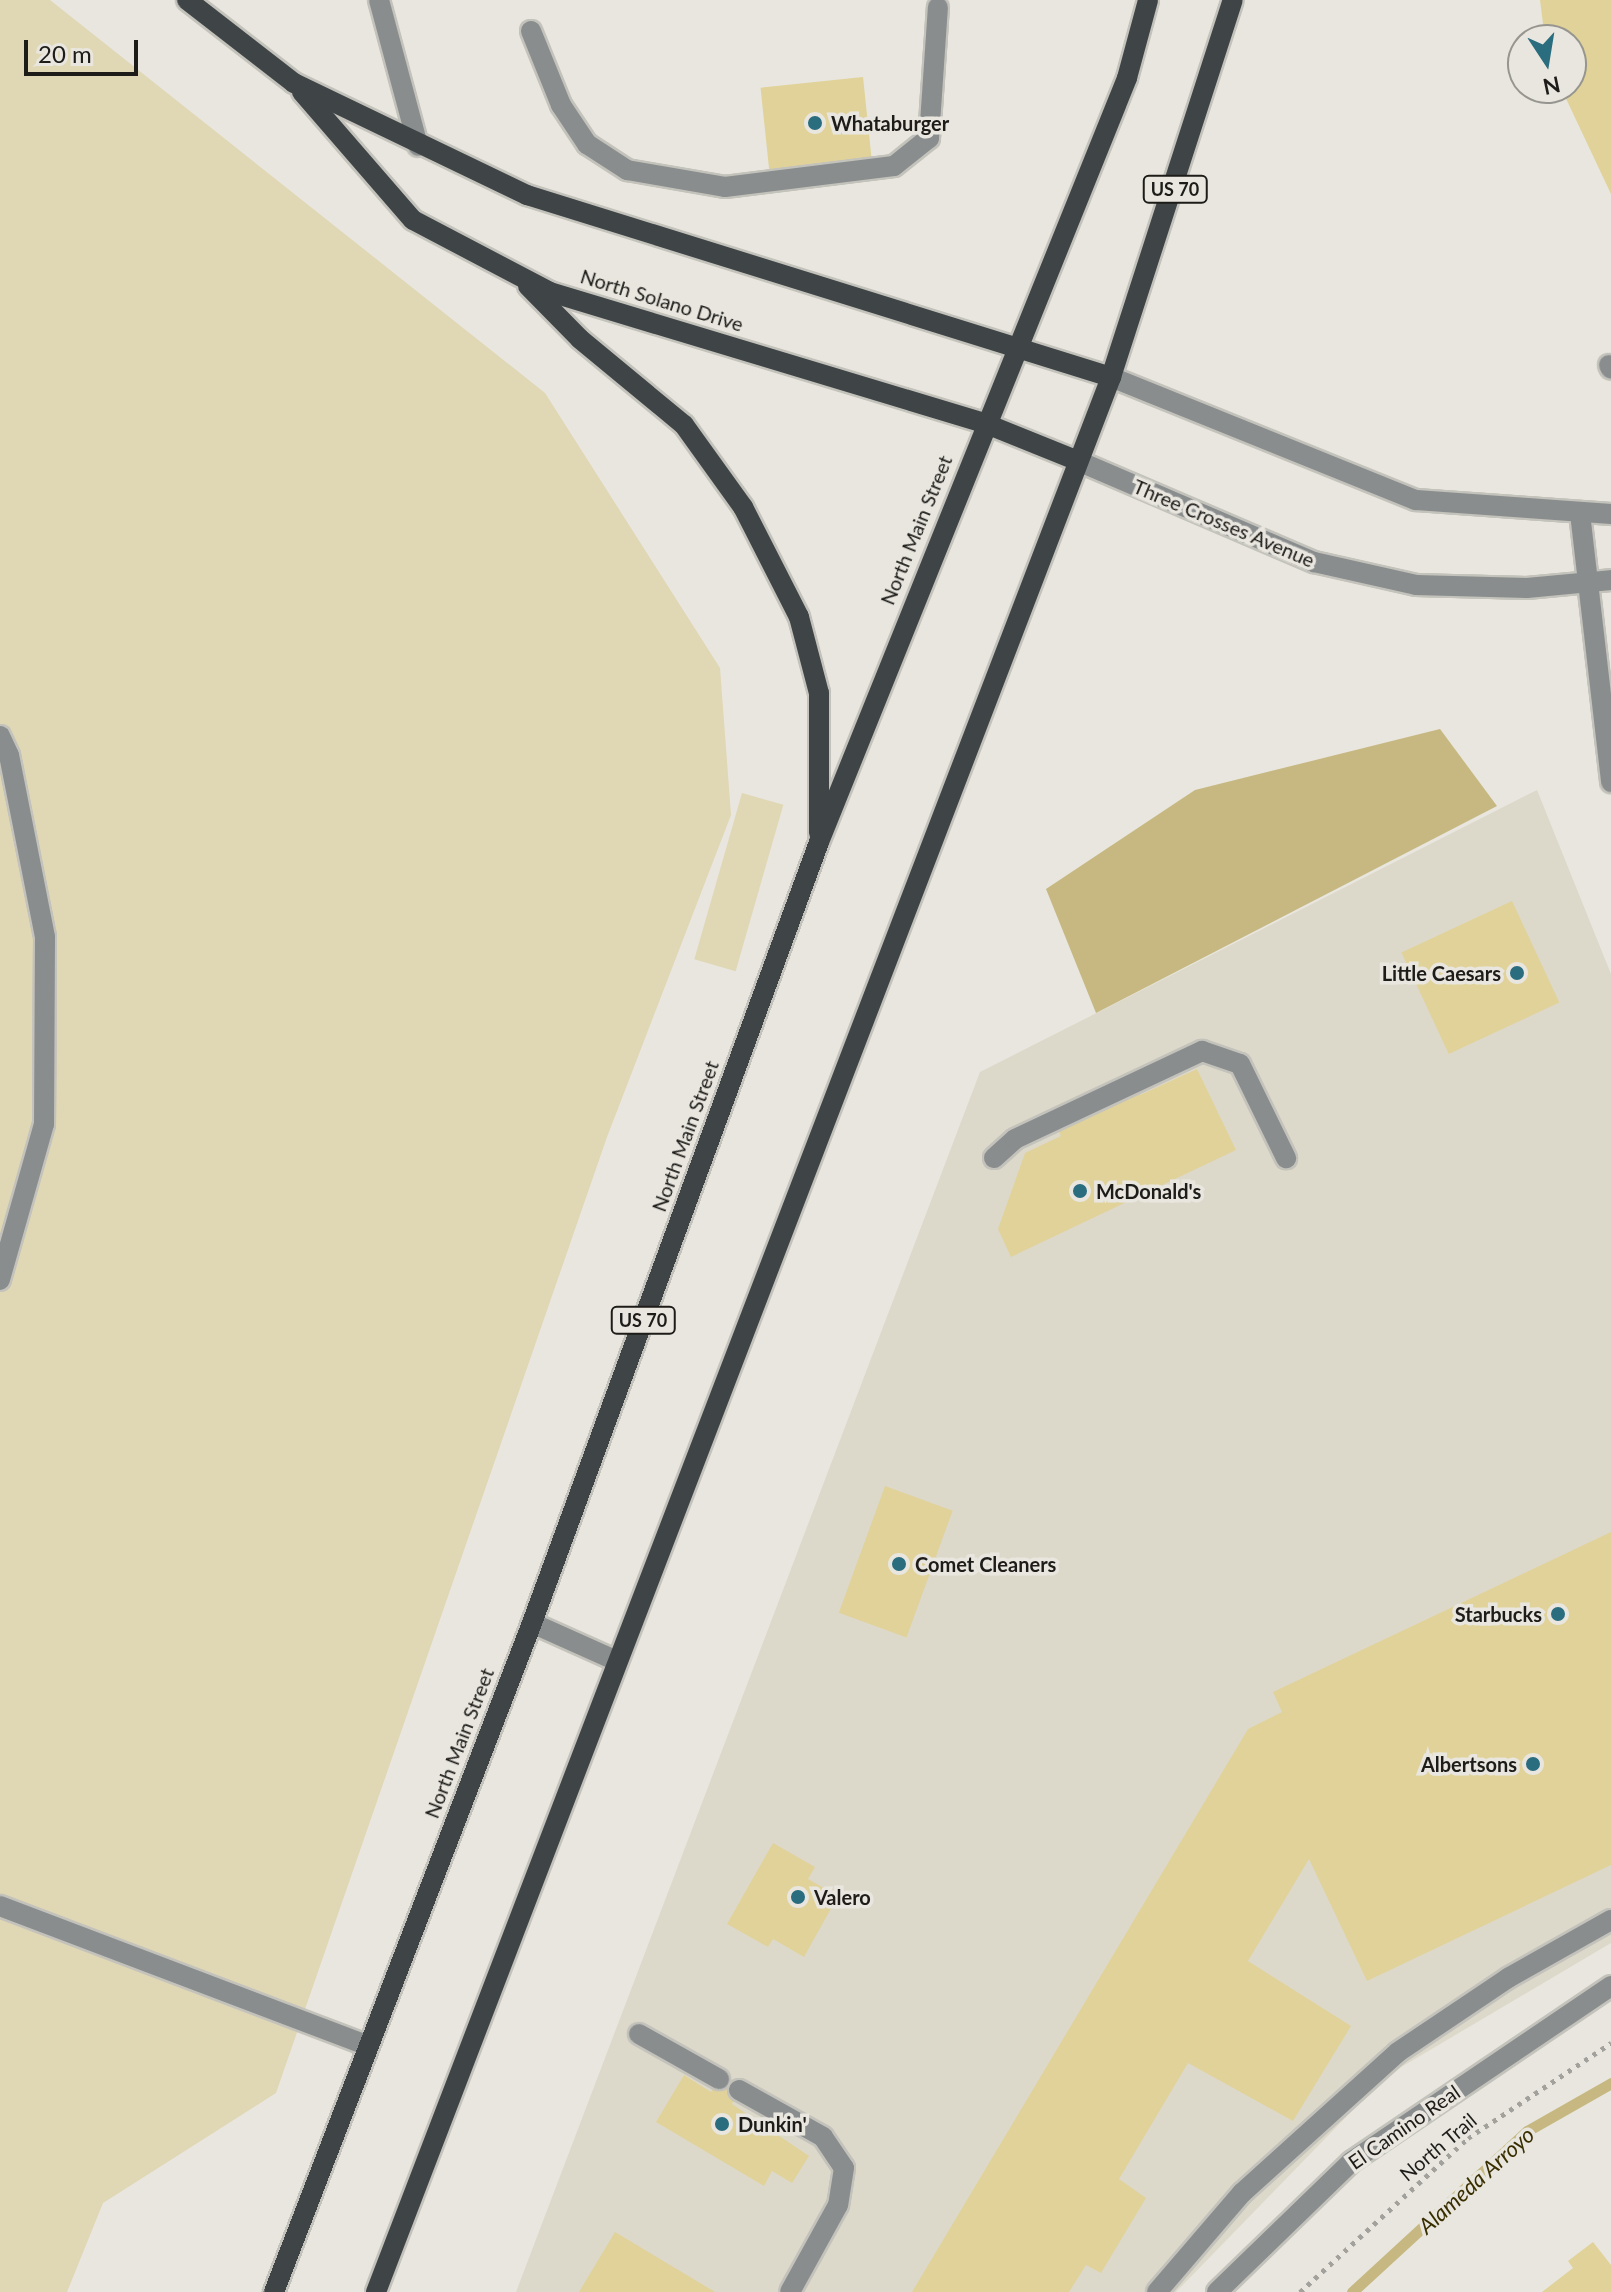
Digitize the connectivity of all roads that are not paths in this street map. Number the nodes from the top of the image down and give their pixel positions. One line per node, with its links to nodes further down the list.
1 (187, 0): 7 (main road, North Solano Drive)
2 (379, 0): 8 (street)
3 (1148, 0): 10 (main road, North Main Street / US 70)
4 (1233, 0): 11 (main road, US 70)
5 (938, 7): 6 (street)
6 (531, 31)
7 (294, 83): 8 (main road, North Solano Drive); 9 (main road, North Solano Drive)
8 (418, 146): 10 (main road, North Solano Drive)
9 (517, 275): 12 (main road, North Solano Drive); 20 (main road)
10 (1015, 349): 11 (main road, North Solano Drive); 12 (main road, North Main Street / US 70)
11 (1111, 377): 13 (main road, US 70); 14 (street)
12 (984, 423): 13 (main road, North Solano Drive); 20 (main road, North Main Street / US 70)
13 (1078, 461): 17 (street, Three Crosses Avenue); 25 (main road, US 70)
14 (1580, 513): 15 (street); 17 (street)
15 (1611, 514)
16 (1611, 580): 17 (street, Three Crosses Avenue)
17 (1588, 582): 19 (street)
18 (0, 736): 23 (street)
19 (1611, 782)
20 (819, 842): 24 (main road, North Main Street / US 70)
21 (994, 1158): 22 (street)
22 (1286, 1158)
23 (0, 1280)
24 (532, 1623): 25 (street); 30 (main road, North Main Street / US 70)
25 (617, 1661): 34 (main road, US 70)
26 (0, 1906): 30 (street)
27 (1611, 1920): 36 (street)
28 (1611, 1986): 37 (street, El Camino Real)
29 (639, 2034): 31 (street)
30 (368, 2046): 33 (main road, North Main Street / US 70)
31 (719, 2079)
32 (739, 2090): 35 (street)
33 (274, 2292)
34 (376, 2292)
35 (790, 2292)
36 (1157, 2292)
37 (1217, 2292)

